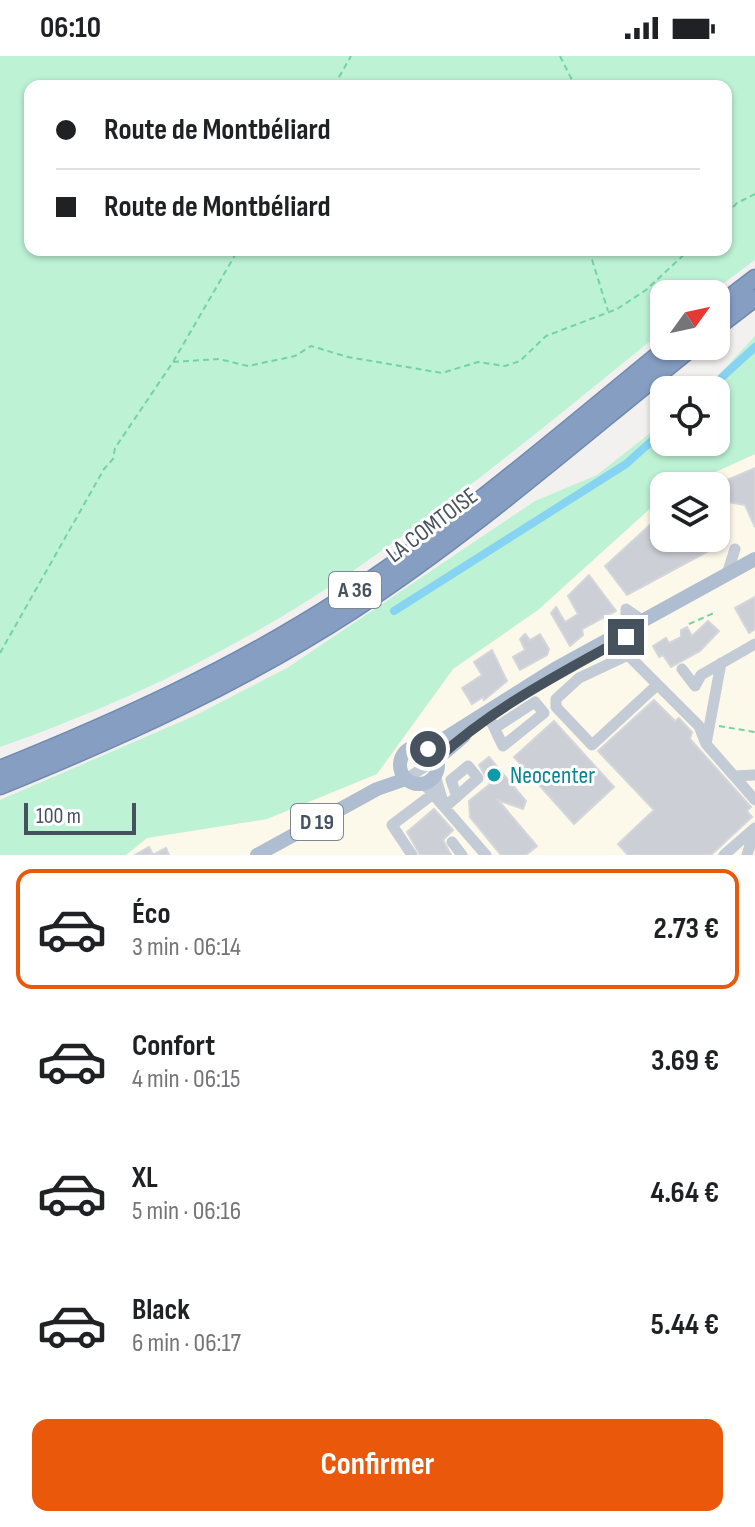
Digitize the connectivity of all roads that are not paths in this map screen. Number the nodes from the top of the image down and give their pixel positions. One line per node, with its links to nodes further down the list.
1 (755, 278): 2 (highway)
2 (730, 297)
3 (755, 298): 4 (highway)
4 (730, 317)
5 (652, 360): 14 (highway, LA COMTOISE / A 36)
6 (677, 360): 19 (highway, LA COMTOISE / A 36)
7 (755, 563): 13 (main road); 13 (main road)
8 (755, 644): 9 (street)
9 (721, 663): 10 (street); 12 (street)
10 (682, 669)
11 (656, 686): 11 (street); 12 (street)
12 (706, 744): 17 (street)
13 (432, 754): 15 (street); 15 (main road); 18 (main road)
14 (0, 769)
15 (403, 774): 18 (main road); 25 (main road, D 19)
16 (755, 775): 17 (street)
17 (734, 776): 21 (street)
18 (431, 784): 22 (street); 22 (street); 26 (street)
19 (0, 786)
20 (457, 797): 22 (street)
21 (755, 800)
22 (445, 807): 28 (street)
23 (755, 828): 29 (street); 30 (street)
24 (452, 842): 27 (street)
25 (257, 855)
26 (412, 855)
27 (462, 855)
28 (486, 855)
29 (724, 855)
30 (747, 855)

